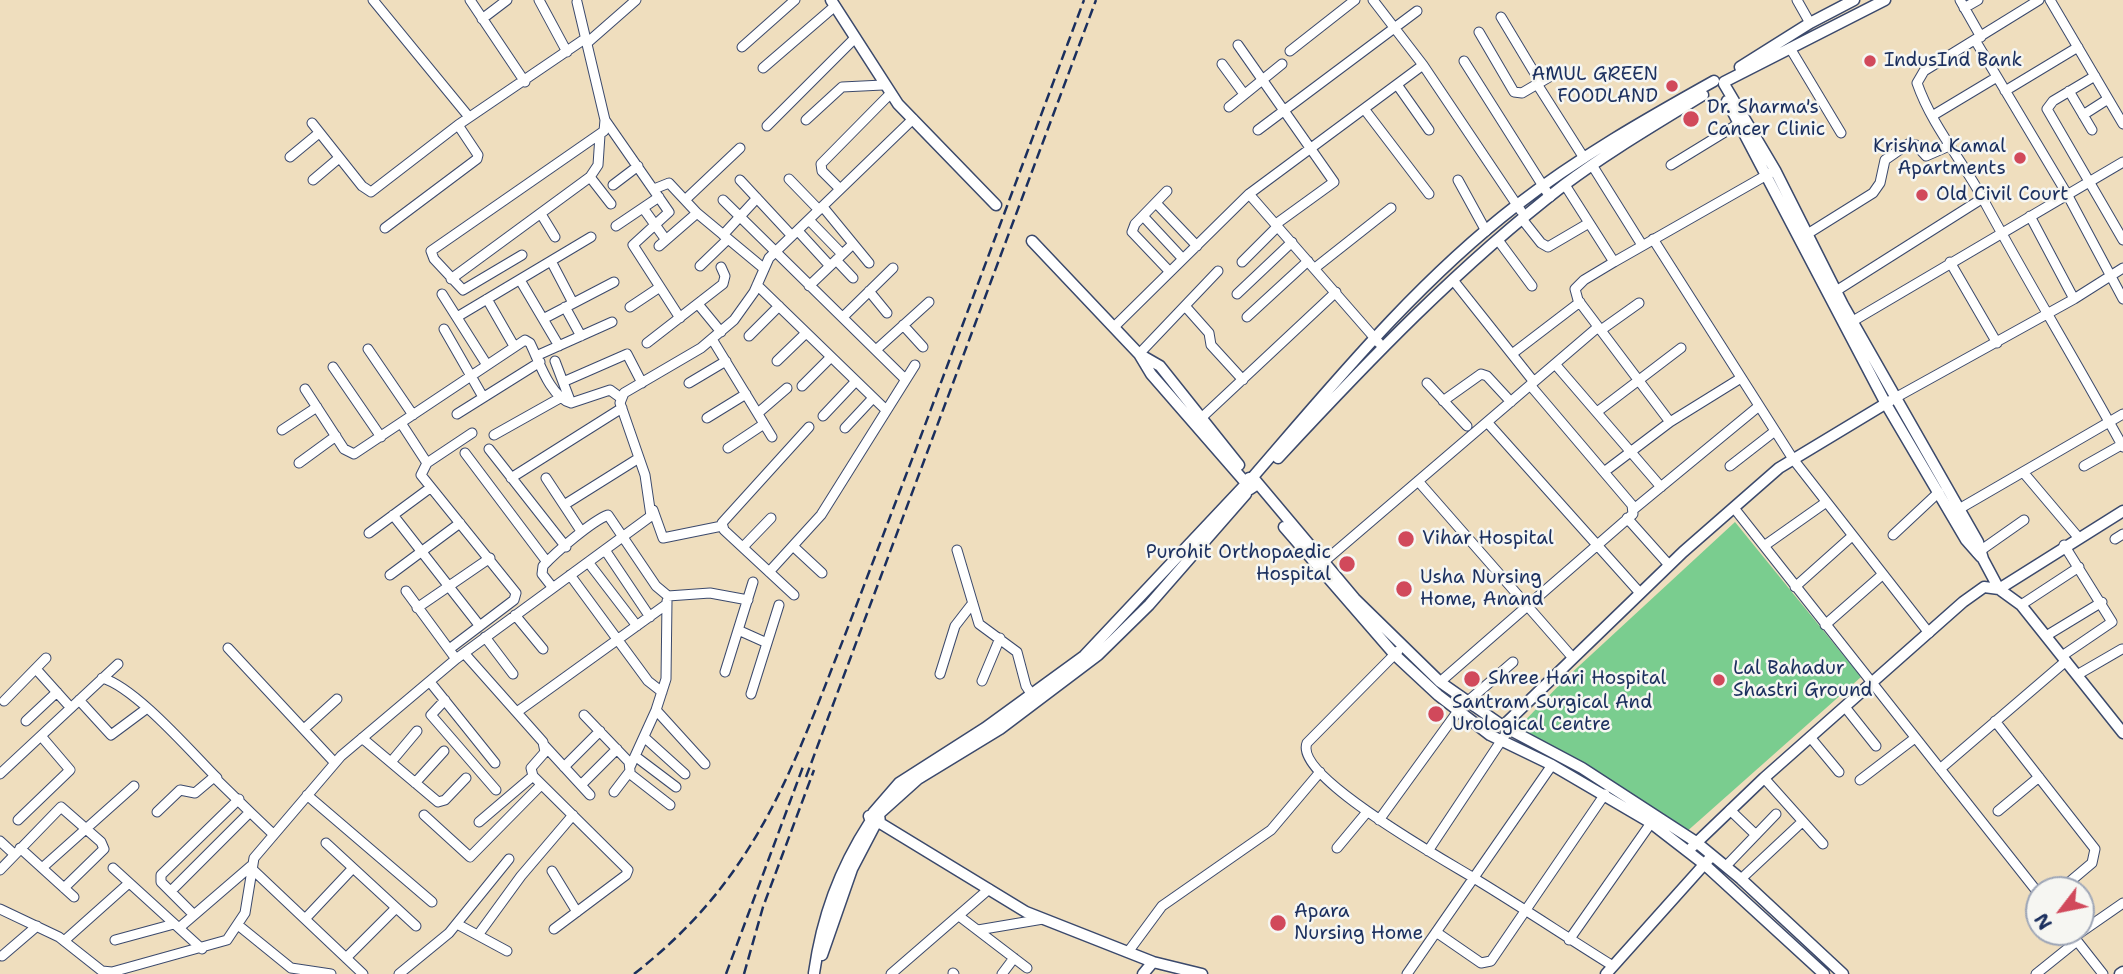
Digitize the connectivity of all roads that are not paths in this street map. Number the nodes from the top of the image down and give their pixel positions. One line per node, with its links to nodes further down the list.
1 (373, 0): 56 (street)
2 (470, 0): 20 (street)
3 (507, 0): 20 (street)
4 (539, 0): 32 (street)
5 (795, 0): 28 (street)
6 (1355, 0): 31 (street)
7 (1373, 0): 22 (street)
8 (1797, 0): 21 (street)
9 (1854, 0): 21 (street)
10 (1885, 0): 30 (street)
11 (1978, 0): 17 (street)
12 (2039, 0): 25 (street)
13 (2050, 0): 29 (street)
14 (634, 1): 26 (street)
15 (577, 2): 26 (street)
16 (833, 3): 24 (street); 37 (street)
17 (1962, 4): 25 (street)
18 (1417, 11): 22 (street)
19 (1500, 17): 43 (street)
20 (482, 19): 42 (street)
21 (1810, 23): 44 (street)
22 (1394, 27): 36 (street); 53 (street)
23 (1479, 32): 43 (street)
24 (855, 38): 46 (street); 64 (street)
25 (1978, 38): 40 (street); 55 (street)
26 (587, 41): 32 (street); 58 (street)
27 (1238, 45): 41 (street)
28 (742, 47)
29 (2078, 47): 39 (street); 47 (street)
30 (1790, 48): 44 (street); 69 (street)
31 (1290, 51)
32 (567, 52): 42 (street)
33 (1464, 61): 89 (street)
34 (1222, 64): 49 (street)
35 (1282, 64): 41 (street)
36 (1423, 65): 45 (street); 104 (street)
37 (763, 68)
38 (1556, 73): 43 (street)
39 (2095, 76): 48 (street); 50 (street)
40 (1997, 77): 47 (street); 55 (street)
41 (1262, 79): 49 (street); 53 (street)
42 (525, 82): 56 (street)
43 (1538, 83): 76 (street)
44 (1720, 83): 61 (street); 76 (street); 80 (street)
45 (1398, 86): 52 (street); 66 (street)
46 (886, 89): 57 (street); 59 (street); 90 (street)
47 (2005, 91): 95 (street)
48 (2069, 91): 54 (street); 86 (street)
49 (1244, 94): 51 (street)
50 (2108, 99): 54 (street); 62 (street)
51 (1229, 107)
52 (1365, 110): 73 (street); 94 (street)
53 (1285, 112): 65 (street); 73 (street)
54 (2083, 115): 67 (street)
55 (1932, 116): 71 (street)
56 (469, 117): 63 (street)
57 (913, 119): 90 (street); 103 (street)
58 (605, 120): 70 (street); 79 (street)
59 (806, 120)
60 (312, 123): 68 (street)
61 (1738, 124): 78 (street); 80 (street)
62 (2123, 124)
63 (458, 125): 75 (street); 119 (street)
64 (767, 126)
65 (1258, 130)
66 (1429, 130)
67 (2092, 130)
68 (319, 133): 74 (street); 75 (street)
69 (1841, 133)
70 (600, 135): 81 (street); 154 (street)
71 (1949, 146): 98 (street); 122 (street)
72 (740, 148): 99 (street)
73 (1311, 149): 93 (street); 117 (street)
74 (290, 157)
75 (339, 158): 83 (street)
76 (1588, 162): 88 (street); 89 (street); 133 (street)
77 (2123, 162): 86 (street)
78 (1671, 164)
79 (638, 166): 87 (street); 92 (street)
80 (1770, 173): 122 (street); 127 (street); 237 (street)
81 (590, 177): 102 (street); 109 (street)
82 (789, 179): 107 (street)
83 (313, 180)
84 (740, 180): 97 (street)
85 (1458, 180): 120 (street)
86 (2089, 182): 95 (street); 129 (street)
87 (613, 185)
88 (1565, 185): 96 (street); 115 (street)
89 (1543, 186): 96 (street); 104 (street)
90 (840, 189): 107 (street)
91 (1167, 191): 101 (street)
92 (657, 193): 99 (street); 105 (street); 116 (street)
93 (1249, 194): 117 (street); 134 (street)
94 (1429, 194)
95 (2067, 194): 112 (street); 153 (street)
96 (1550, 197): 113 (street)
97 (757, 198): 110 (street); 121 (street)
98 (1983, 198): 123 (street); 163 (street)
99 (685, 200): 108 (street)
100 (723, 200): 110 (street)
101 (1156, 203): 111 (street); 134 (street)
102 (611, 204)
103 (996, 205)
104 (1517, 205): 113 (street); 120 (street)
105 (642, 208): 116 (street); 118 (street)
106 (1391, 208): 144 (street)
107 (821, 209): 114 (street); 132 (street)
108 (697, 213): 116 (street); 126 (street)
109 (541, 214): 124 (street); 154 (street)
110 (740, 216): 126 (street); 135 (street)
111 (1143, 216): 137 (street); 151 (street)
112 (2030, 216): 123 (street); 168 (street)
113 (1524, 218): 115 (street); 128 (street)
114 (809, 220): 121 (street); 138 (street)
115 (1589, 223): 140 (street)
116 (655, 225): 161 (street)
117 (1277, 225): 131 (street); 141 (street)
118 (616, 226)
119 (385, 228)
120 (1486, 232): 195 (street)
121 (795, 233): 135 (street); 138 (street)
122 (1809, 233): 163 (street)
123 (2000, 235): 142 (street); 179 (street)
124 (555, 237)
125 (591, 237): 139 (street)
126 (726, 237): 145 (street); 147 (street)
127 (1653, 239): 133 (street); 218 (street)
128 (1498, 240): 156 (street); 160 (street)
129 (2123, 240)
130 (1032, 241): 188 (street)
131 (1292, 242): 144 (street); 166 (street)
132 (853, 244): 138 (street); 143 (street)
133 (1642, 245): 140 (street)
134 (1197, 246): 137 (street)
135 (777, 250): 147 (street); 159 (street)
136 (522, 255): 154 (street)
137 (1183, 259): 151 (street)
138 (836, 260): 152 (street); 159 (street)
139 (551, 261): 155 (street); 174 (street)
140 (1614, 261): 171 (street)
141 (1242, 262)
142 (1950, 262): 185 (street); 198 (street)
143 (869, 263)
144 (1312, 264): 164 (street); 182 (street)
145 (700, 266)
146 (721, 267): 173 (street)
147 (762, 267): 158 (street)
148 (893, 268): 162 (street)
149 (2123, 268): 153 (street)
150 (1218, 271): 176 (street)
151 (1170, 272): 188 (street)
152 (853, 278)
153 (2110, 278): 168 (street); 169 (street)
154 (451, 279)
155 (520, 280): 167 (street); 184 (street)
156 (1452, 280): 202 (street); 207 (street)
157 (614, 282): 174 (street)
158 (757, 285): 175 (street); 191 (street)
159 (809, 286): 180 (street)
160 (1532, 286)
161 (660, 287): 177 (street); 183 (street)
162 (869, 291): 178 (street); 180 (street)
163 (1836, 291): 185 (street)
164 (1336, 292): 195 (street); 221 (street)
165 (442, 294): 181 (street)
166 (1237, 294)
167 (486, 299): 181 (street); 199 (street)
168 (2074, 299): 179 (street)
169 (2123, 299)
170 (929, 302): 187 (street)
171 (1580, 303): 190 (street); 207 (street)
172 (1639, 303): 190 (street)
173 (698, 304): 183 (street); 191 (street)
174 (569, 305): 184 (street); 194 (street)
175 (779, 306): 192 (street); 193 (street)
176 (1185, 306): 206 (street); 221 (street)
177 (630, 307)
178 (887, 313)
179 (2047, 313): 198 (street); 252 (street)
180 (844, 316): 205 (street)
181 (457, 317): 214 (street)
182 (1247, 317)
183 (680, 318): 197 (street)
184 (543, 319): 200 (street)
185 (1853, 321): 237 (street)
186 (612, 322): 194 (street)
187 (903, 325): 201 (street); 205 (street)
188 (1114, 327): 206 (street)
189 (444, 329): 217 (street)
190 (1599, 329): 213 (street); 220 (street)
191 (721, 332): 196 (street)
192 (806, 333): 208 (street); 212 (street)
193 (749, 335)
194 (581, 336): 200 (street)
195 (1374, 336): 202 (street); 283 (street)
196 (712, 340): 211 (street); 224 (street)
197 (647, 343)
198 (1997, 343): 237 (street)
199 (514, 346): 209 (street); 214 (street)
200 (559, 346): 209 (street)
201 (923, 346)
202 (1382, 346): 283 (street)
203 (1681, 348): 220 (street)
204 (368, 349): 248 (street)
205 (877, 349): 219 (street)
206 (1139, 354): 251 (street)
207 (1512, 354): 227 (street)
208 (831, 357): 222 (street); 228 (street)
209 (538, 359): 232 (street); 233 (street)
210 (555, 361): 223 (street)
211 (726, 361): 225 (street); 231 (street)
212 (777, 361)
213 (1555, 364): 227 (street); 244 (street)
214 (487, 365): 217 (street)
215 (915, 365): 219 (street)
216 (333, 367): 265 (street)
217 (471, 375): 232 (street); 248 (street)
218 (1741, 378): 240 (street); 254 (street)
219 (905, 379): 243 (street)
220 (1640, 379): 244 (street); 254 (street)
221 (1243, 380): 251 (street)
222 (856, 381): 235 (street); 249 (street)
223 (563, 382): 224 (street); 239 (street)
224 (642, 383): 234 (street)
225 (689, 383)
226 (1427, 383): 236 (street)
227 (1532, 384): 238 (street); 278 (street)
228 (802, 386)
229 (787, 388): 245 (street)
230 (305, 389): 241 (street)
231 (746, 394): 245 (street); 250 (street)
232 (483, 397): 246 (street)
233 (560, 398): 239 (street); 263 (street)
234 (621, 398): 239 (street); 242 (street)
235 (873, 398): 243 (street); 259 (street)
236 (1443, 401): 238 (street); 257 (street)
237 (1891, 401): 273 (street); 286 (street); 291 (street)
238 (1511, 402): 253 (street)
239 (571, 403)
240 (1759, 406): 261 (street); 284 (street)
241 (317, 407): 260 (street); 264 (street)
242 (622, 408): 272 (street); 280 (street)
243 (885, 409): 311 (street)
244 (1597, 412): 270 (street)
245 (758, 413): 256 (street)
246 (457, 414)
247 (2123, 414): 252 (street)
248 (413, 415): 255 (street)
249 (823, 416)
250 (707, 418)
251 (1199, 420): 283 (street)
252 (2110, 421): 267 (street); 279 (street)
253 (1487, 422): 282 (street); 306 (street)
254 (1670, 422): 270 (street)
255 (401, 424): 265 (street); 275 (street)
256 (764, 424): 266 (street); 269 (street)
257 (1467, 426)
258 (809, 427): 299 (street)
259 (845, 428)
260 (282, 430)
261 (1775, 432): 273 (street); 276 (street)
262 (472, 433): 275 (street)
263 (494, 435)
264 (336, 436): 265 (street); 274 (street)
265 (381, 437)
266 (772, 437)
267 (2123, 446): 277 (street)
268 (489, 449): 280 (street)
269 (728, 449)
270 (1631, 452): 278 (street); 284 (street)
271 (465, 453): 317 (street)
272 (639, 458): 288 (street); 292 (street)
273 (1793, 459): 287 (street); 289 (street)
274 (299, 463)
275 (427, 463): 285 (street)
276 (1730, 466)
277 (2084, 466)
278 (1605, 472): 290 (street)
279 (2023, 472): 291 (street); 305 (street)
280 (511, 478): 309 (street)
281 (546, 478): 288 (street)
282 (1418, 481): 319 (street); 340 (street)
283 (1251, 483): 319 (street); 380 (street)
284 (1661, 487): 290 (street)
285 (430, 488): 294 (street); 298 (street)
286 (1939, 492): 302 (street); 315 (street)
287 (1825, 502): 304 (street); 308 (street)
288 (564, 505): 300 (street)
289 (1734, 508): 308 (street); 320 (street)
290 (1634, 509): 296 (street)
291 (1959, 509): 315 (street)
292 (653, 510): 299 (street); 303 (street)
293 (2123, 511): 305 (street)
294 (393, 515): 301 (street); 314 (street)
295 (771, 518): 310 (street)
296 (1627, 519): 306 (street); 320 (street)
297 (2024, 520): 315 (street)
298 (460, 523): 314 (street); 316 (street)
299 (722, 527): 310 (street)
300 (581, 531): 303 (street); 309 (street)
301 (369, 533)
302 (1893, 535)
303 (623, 537): 312 (street); 335 (street)
304 (1851, 537): 326 (street); 329 (street)
305 (2078, 537): 307 (street)
306 (1596, 545): 333 (street); 340 (street)
307 (2064, 545): 321 (street); 331 (street)
308 (1764, 546): 329 (street)
309 (566, 547): 317 (street)
310 (743, 547): 322 (street)
311 (794, 547): 322 (street); 323 (street)
312 (605, 550): 318 (street); 344 (street)
313 (957, 550): 338 (street)
314 (421, 552): 324 (street); 328 (street)
315 (1980, 554): 331 (street)
316 (490, 558): 328 (street); 345 (street)
317 (547, 562): 330 (street)
318 (588, 562): 325 (street); 347 (street)
319 (1320, 565): 359 (street)
320 (1669, 565): 333 (street)
321 (2079, 567): 337 (street); 341 (street)
322 (769, 572): 334 (street)
323 (822, 573)
324 (390, 575)
325 (569, 575): 330 (street); 353 (street)
326 (1882, 575): 346 (street); 349 (street)
327 (753, 582): 336 (street)
328 (448, 587): 342 (street); 345 (street)
329 (1796, 587): 346 (street)
330 (552, 588): 343 (street)
331 (1999, 589): 341 (street); 349 (street)
332 (406, 591): 342 (street)
333 (1640, 593): 362 (street)
334 (794, 595)
335 (668, 600): 336 (street); 344 (street); 377 (street)
336 (748, 600): 348 (street)
337 (2102, 602): 350 (street); 363 (street)
338 (972, 604): 352 (street); 369 (street)
339 (779, 605): 354 (street)
340 (1527, 606): 362 (street); 374 (street)
341 (2021, 606): 350 (street)
342 (417, 608): 360 (street)
343 (515, 615): 351 (street); 357 (street)
344 (650, 617): 347 (street)
345 (478, 625): 355 (street)
346 (1825, 625): 375 (street)
347 (637, 626): 353 (street)
348 (738, 630): 354 (street); 367 (street)
349 (1929, 633): 375 (street)
350 (2046, 636): 363 (street)
351 (485, 637): 360 (street); 368 (street)
352 (1000, 638): 372 (street); 380 (street)
353 (617, 640): 377 (street); 390 (street)
354 (767, 642): 378 (street)
355 (452, 646)
356 (228, 648): 395 (street)
357 (543, 649)
358 (2122, 649): 370 (street)
359 (1398, 651): 374 (street); 389 (street); 418 (street)
360 (460, 656): 373 (street); 390 (street)
361 (46, 658): 366 (street)
362 (1573, 658): 394 (street)
363 (2064, 659): 370 (street); 393 (street)
364 (1513, 662): 384 (street)
365 (118, 664): 371 (street)
366 (36, 669): 376 (street); 383 (street)
367 (725, 672)
368 (513, 674)
369 (940, 674)
370 (2077, 675): 398 (street)
371 (103, 678): 381 (street); 387 (street)
372 (982, 681)
373 (430, 682): 382 (street); 403 (street)
374 (1440, 682): 384 (street)
375 (1872, 684): 385 (street); 402 (street)
376 (57, 692): 386 (street); 392 (street)
377 (662, 692): 388 (street)
378 (751, 694)
379 (337, 699): 395 (street)
380 (1035, 699): 448 (street)
381 (79, 700): 386 (street); 387 (street)
382 (445, 700): 412 (street); 433 (street)
383 (4, 702)
384 (1466, 702): 394 (street)
385 (1845, 706): 401 (street); 406 (street)
386 (71, 708): 399 (street)
387 (146, 709): 424 (street)
388 (656, 710): 400 (street); 413 (street)
389 (1458, 711): 404 (street); 450 (street)
390 (517, 712): 405 (street)
391 (584, 715): 397 (street)
392 (26, 721)
393 (1995, 721): 416 (street); 423 (street)
394 (1506, 728): 404 (street); 458 (street)
395 (304, 729): 411 (street)
396 (417, 731): 410 (street)
397 (600, 732): 407 (street); 415 (street)
398 (2123, 733)
399 (41, 736): 420 (street); 449 (street)
400 (644, 737): 409 (street); 421 (street)
401 (1810, 737): 419 (street); 426 (street)
402 (1915, 737): 416 (street); 427 (street)
403 (362, 738): 410 (street); 411 (street)
404 (1501, 741): 414 (street); 463 (street)
405 (544, 745): 415 (street); 422 (street)
406 (1876, 746)
407 (617, 750): 417 (street); 430 (street)
408 (444, 751): 428 (street)
409 (635, 756): 417 (street); 432 (street)
410 (391, 762): 428 (street)
411 (335, 763): 436 (street)
412 (495, 763)
413 (705, 764)
414 (1552, 765): 435 (street); 477 (street)
415 (564, 767): 430 (street)
416 (1940, 769): 475 (street)
417 (629, 770): 434 (street); 439 (street)
418 (1320, 772): 444 (street); 511 (street)
419 (1839, 772)
420 (0, 774)
421 (685, 774)
422 (533, 776): 429 (street); 451 (street)
423 (2039, 777): 441 (street); 476 (street)
424 (217, 778): 438 (street); 442 (street)
425 (466, 778): 428 (street)
426 (1764, 778): 440 (street); 452 (street)
427 (1860, 780)
428 (415, 783)
429 (541, 785): 445 (street); 447 (street)
430 (581, 785): 437 (street)
431 (134, 786): 454 (street)
432 (676, 787)
433 (496, 790)
434 (614, 792)
435 (1605, 794): 453 (street); 487 (street)
436 (307, 795): 455 (street); 484 (street)
437 (590, 795)
438 (239, 799): 443 (street); 482 (street)
439 (670, 805)
440 (1730, 810): 456 (street); 458 (street)
441 (1998, 811)
442 (157, 812)
443 (250, 812): 455 (street); 482 (street)
444 (1367, 812): 450 (street); 461 (street)
445 (424, 814)
446 (1776, 814): 456 (street)
447 (573, 815): 489 (street); 503 (street)
448 (875, 819): 481 (street); 521 (street)
449 (18, 820)
450 (1379, 820): 463 (street)
451 (480, 822)
452 (1802, 822): 460 (street); 478 (street)
453 (1651, 823): 464 (street); 505 (street)
454 (87, 829): 462 (street); 472 (street); 480 (street)
455 (273, 834): 469 (street)
456 (1756, 835): 468 (street)
457 (0, 841): 462 (street)
458 (1696, 842): 464 (street); 465 (street)
459 (326, 843): 471 (street)
460 (1823, 844)
461 (1337, 848)
462 (17, 851): 472 (street); 473 (street)
463 (1428, 851): 477 (street)
464 (1687, 851): 467 (street)
465 (1713, 855): 467 (street); 468 (street)
466 (509, 859): 495 (street)
467 (1704, 864): 517 (street); 527 (street)
468 (1726, 866): 478 (street)
469 (251, 867): 490 (street); 492 (street); 496 (street)
470 (113, 868): 479 (street)
471 (353, 868): 486 (street); 492 (street)
472 (42, 869): 480 (street)
473 (0, 870)
474 (552, 871): 489 (street)
475 (2025, 876)
476 (2077, 876)
477 (1475, 878): 487 (street); 502 (street)
478 (1741, 879): 528 (street)
479 (129, 883): 498 (street); 506 (street)
480 (64, 888): 483 (street)
481 (989, 889): 491 (street); 493 (street)
482 (171, 891): 490 (street)
483 (74, 897)
484 (432, 902)
485 (2123, 903): 494 (street)
486 (396, 908): 499 (street); 513 (street)
487 (1526, 911): 502 (street); 505 (street)
488 (2, 912): 497 (street)
489 (578, 912): 500 (street)
490 (194, 915): 498 (street)
491 (959, 916): 501 (street); 522 (street)
492 (305, 919): 513 (street)
493 (1043, 919): 501 (street); 511 (street)
494 (2095, 922)
495 (457, 924): 503 (street); 520 (street)
496 (238, 925): 509 (street); 518 (street)
497 (37, 926): 506 (street); 512 (street)
498 (177, 926): 504 (street); 509 (street)
499 (416, 926)
500 (554, 929)
501 (978, 930): 514 (street)
502 (1436, 932): 526 (street)
503 (478, 935): 510 (street)
504 (115, 940)
505 (1569, 940): 517 (street)
506 (64, 941): 509 (street)
507 (2065, 946): 529 (street)
508 (2081, 946): 530 (street)
509 (202, 949)
510 (508, 951)
511 (1128, 952): 515 (street)
512 (2, 956)
513 (346, 958): 519 (street)
514 (1014, 958): 516 (street); 523 (street)
515 (1153, 962): 524 (street); 525 (street)
516 (1027, 968)
517 (1609, 970)
518 (331, 974)
519 (363, 974)
520 (399, 974)
521 (814, 974)
522 (891, 974)
523 (1002, 974)
524 (1143, 974)
525 (1202, 974)
526 (1407, 974)
527 (1824, 974)
528 (1843, 974)
529 (2036, 974)
530 (2103, 974)

